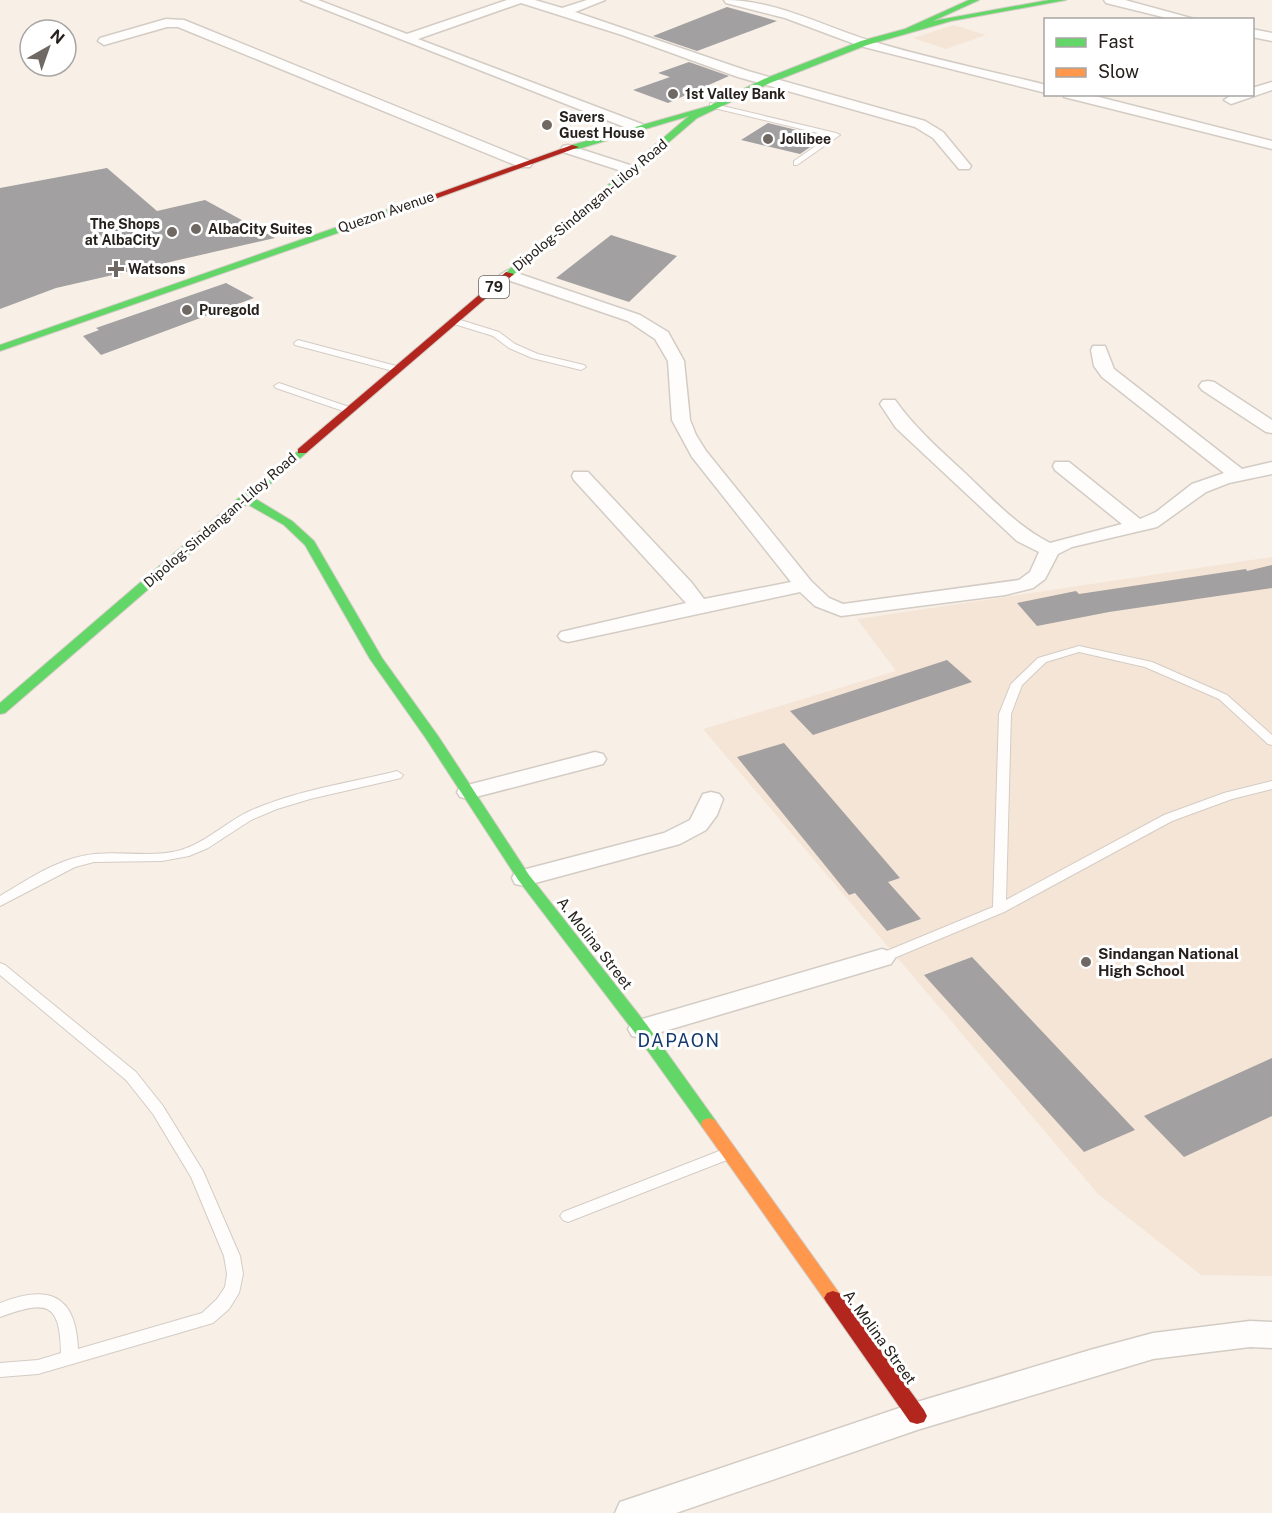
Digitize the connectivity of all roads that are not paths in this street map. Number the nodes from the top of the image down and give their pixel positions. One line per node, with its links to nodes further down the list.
1 (307, 0): 9 (street)
2 (347, 0): 9 (street)
3 (521, 0): 10 (street); 14 (street)
4 (599, 0): 10 (street)
5 (730, 0): 17 (street)
6 (975, 0): 12 (main road)
7 (1062, 0): 12 (main road, Dipolog-Sindangan-Liloy Road / 79)
8 (1110, 0): 11 (street)
9 (328, 7): 14 (street)
10 (563, 12): 18 (street)
11 (1184, 18)
12 (908, 30): 17 (main road, Dipolog-Sindangan-Liloy Road / 79)
13 (1254, 34): 15 (street)
14 (408, 38): 26 (street)
15 (1272, 38)
16 (104, 41): 30 (street)
17 (864, 43): 18 (main road, Dipolog-Sindangan-Liloy Road / 79); 20 (street)
18 (767, 81): 25 (main road, Dipolog-Sindangan-Liloy Road / 79); 31 (street)
19 (1272, 86): 21 (street)
20 (1044, 87)
21 (1254, 92)
22 (1077, 96): 27 (street)
23 (1242, 96): 24 (street)
24 (1231, 100)
25 (710, 107): 26 (main road, Quezon Avenue); 29 (lane); 32 (main road, Dipolog-Sindangan-Liloy Road / 79)
26 (637, 127): 28 (main road, Quezon Avenue)
27 (1270, 144)
28 (568, 149): 30 (main road, Quezon Avenue); 32 (street)
29 (797, 163)
30 (525, 164): 36 (main road, Quezon Avenue)
31 (964, 166)
32 (631, 170): 33 (main road, Dipolog-Sindangan-Liloy Road / 79)
33 (508, 275): 34 (main road, Dipolog-Sindangan-Liloy Road / 79); 52 (street)
34 (454, 321): 38 (lane); 39 (main road, Dipolog-Sindangan-Liloy Road / 79)
35 (298, 343): 39 (lane)
36 (0, 348)
37 (1099, 350): 48 (street)
38 (581, 367)
39 (397, 369): 43 (main road, Dipolog-Sindangan-Liloy Road / 79)
40 (279, 386): 43 (lane)
41 (1208, 386): 44 (street)
42 (890, 404): 51 (street)
43 (349, 410): 49 (main road, Dipolog-Sindangan-Liloy Road / 79)
44 (1272, 428)
45 (1062, 466): 50 (street)
46 (1272, 468): 48 (street)
47 (581, 477): 53 (street)
48 (1240, 477): 50 (street)
49 (245, 498): 55 (main road, Dipolog-Sindangan-Liloy Road / 79); 60 (main road, A. Molina Street)
50 (1138, 527): 51 (street)
51 (1050, 550): 52 (street)
52 (804, 585): 53 (street)
53 (699, 606): 54 (street)
54 (568, 636)
55 (0, 710)
56 (1272, 741): 64 (lane)
57 (595, 759): 60 (street)
58 (397, 775): 63 (lane)
59 (1272, 785): 64 (lane)
60 (468, 792): 62 (main road, A. Molina Street)
61 (711, 799): 62 (street)
62 (524, 878): 67 (main road, A. Molina Street)
63 (0, 902)
64 (999, 909): 65 (lane)
65 (882, 958): 67 (street)
66 (0, 968): 72 (lane)
67 (640, 1029): 68 (main road, A. Molina Street)
68 (729, 1153): 69 (lane); 74 (main road, A. Molina Street)
69 (568, 1216)
70 (0, 1310): 72 (lane)
71 (1272, 1335): 74 (street)
72 (70, 1358): 73 (lane)
73 (0, 1370)
74 (916, 1416): 75 (street)
75 (632, 1513)

